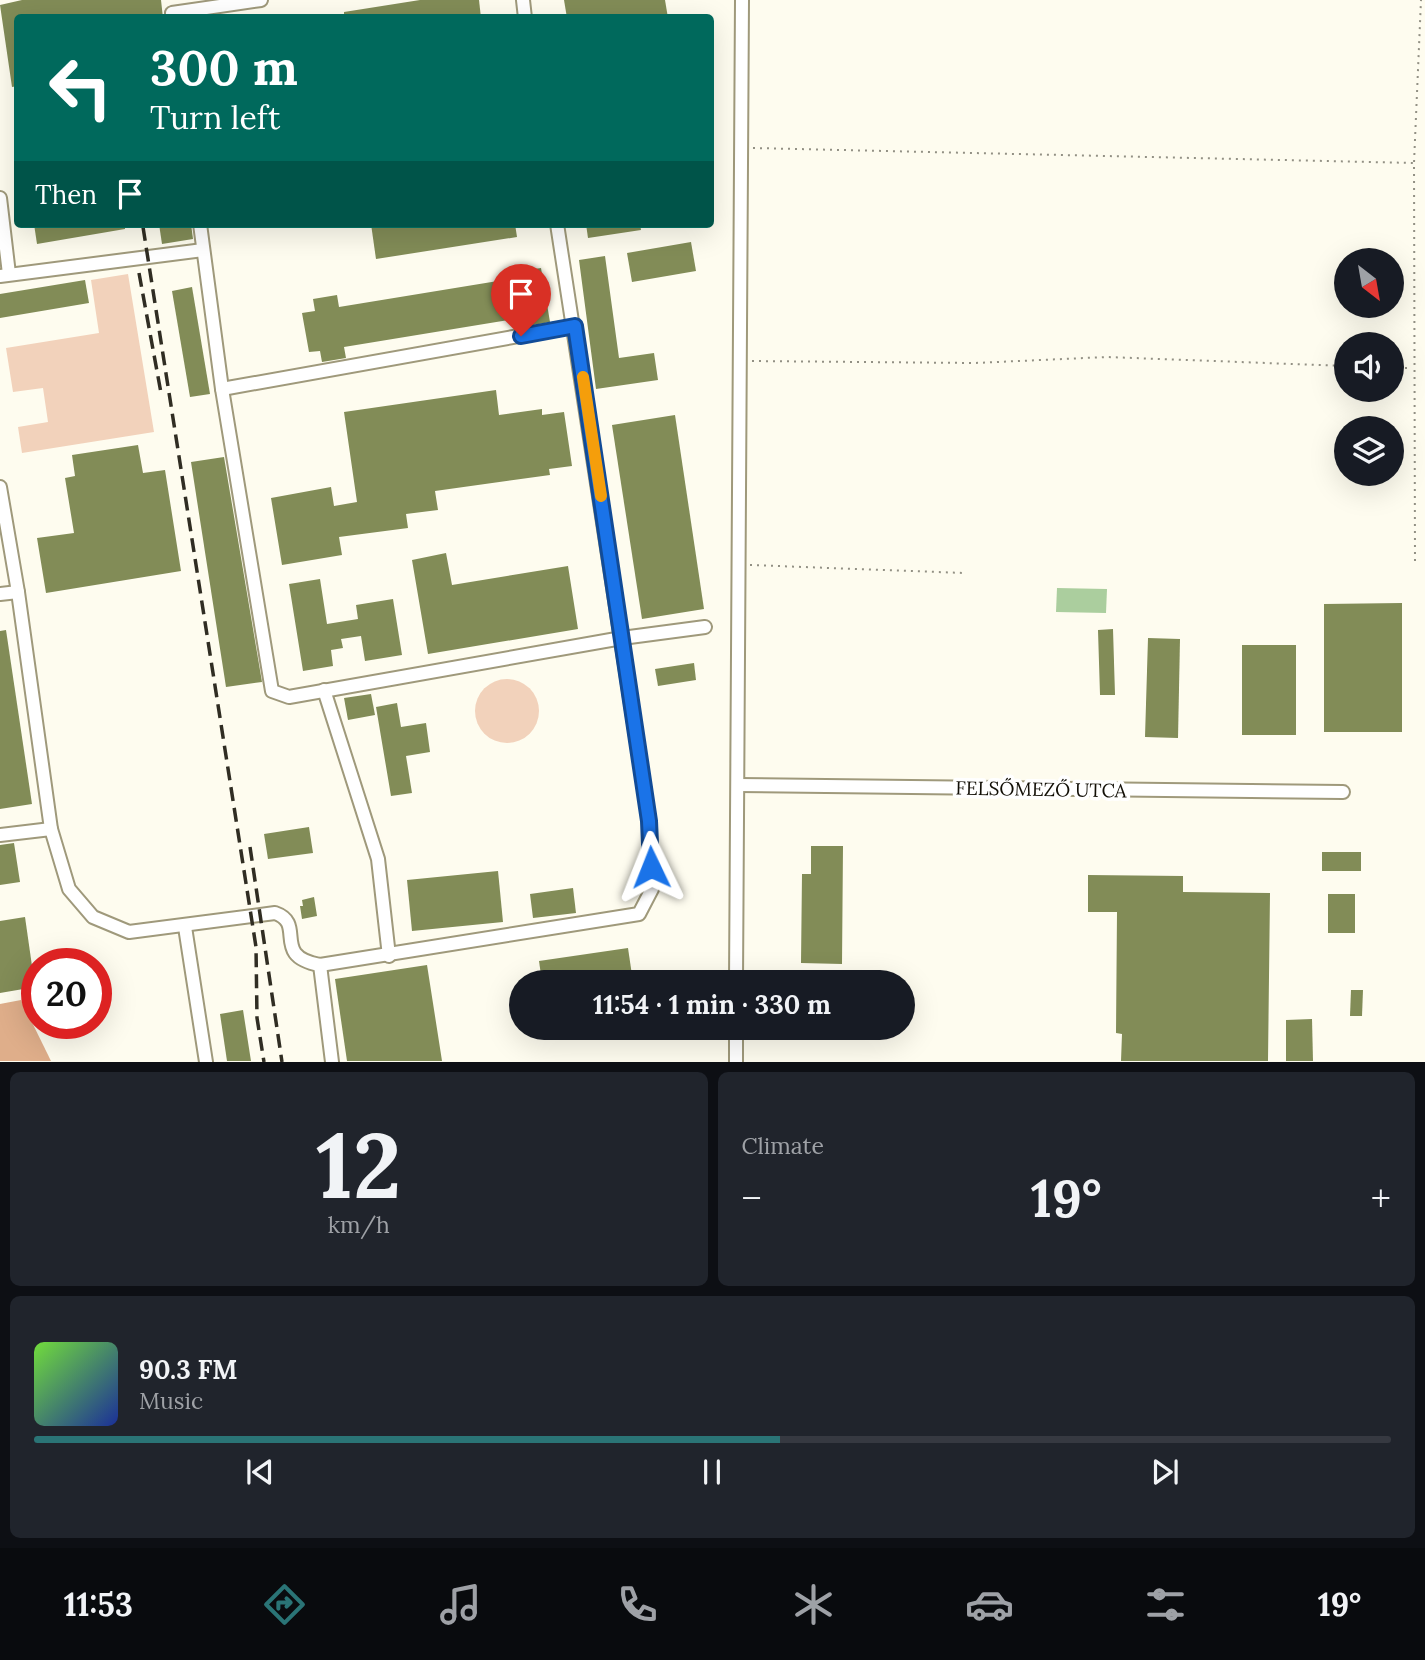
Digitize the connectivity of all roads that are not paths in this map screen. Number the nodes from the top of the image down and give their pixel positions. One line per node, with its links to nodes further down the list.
1 (261, 0): 3 (street)
2 (742, 0): 17 (street)
3 (172, 14)
4 (0, 198): 8 (street)
5 (200, 228): 7 (street)
6 (558, 228): 9 (street)
7 (203, 250): 8 (street); 10 (street)
8 (5, 275)
9 (575, 326): 10 (street); 15 (street)
10 (222, 389): 16 (street)
11 (0, 487): 12 (street)
12 (18, 592): 13 (street); 19 (street)
13 (0, 594)
14 (705, 627): 15 (street)
15 (622, 638): 16 (street); 22 (street)
16 (324, 690): 22 (street)
17 (738, 785): 18 (street, FELSŐMEZŐ UTCA); 24 (street)
18 (1343, 792)
19 (51, 829): 20 (street); 21 (street)
20 (0, 835)
21 (185, 927): 23 (street); 26 (street)
22 (389, 957): 23 (street)
23 (320, 965): 27 (street)
24 (736, 970)
25 (736, 1040): 28 (street)
26 (206, 1062)
27 (332, 1062)
28 (736, 1062)

